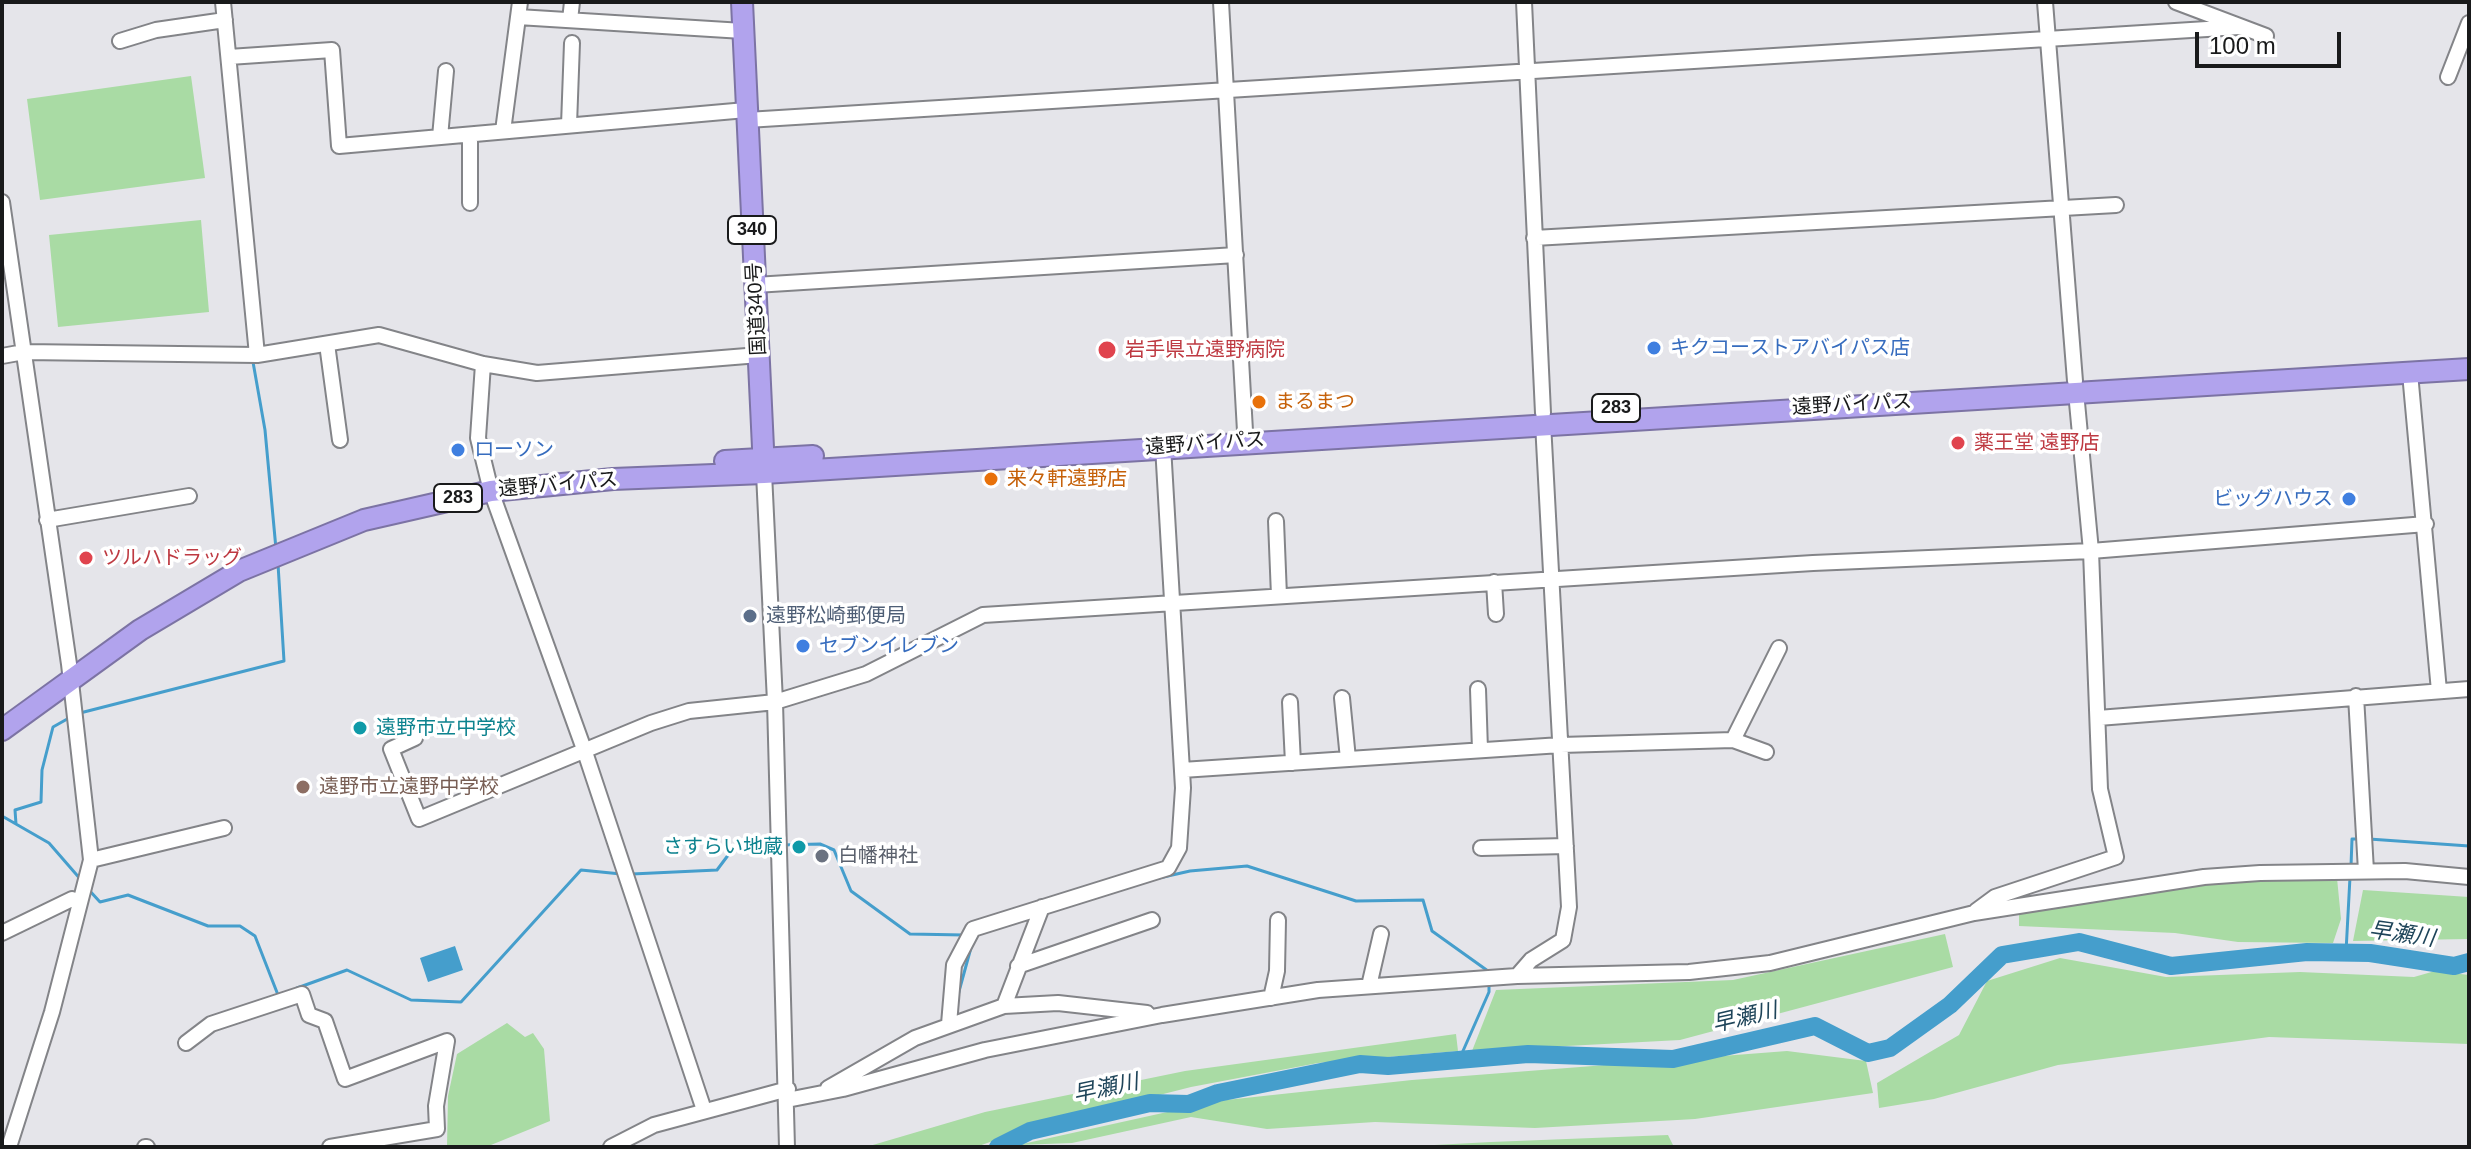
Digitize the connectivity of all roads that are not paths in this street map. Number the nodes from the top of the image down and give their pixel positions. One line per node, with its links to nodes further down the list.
1 (223, 2): 9 (street)
2 (572, 2): 10 (street)
3 (742, 2): 13 (highway, 国道340号 / 340)
4 (1221, 2): 22 (street)
5 (1524, 2): 19 (street)
6 (2045, 2): 15 (street)
7 (2176, 2): 12 (street)
8 (519, 9): 10 (street); 25 (street)
9 (221, 20): 16 (street); 18 (street)
10 (570, 20): 13 (street)
11 (2469, 23): 21 (street)
12 (2239, 27): 14 (street); 15 (street)
13 (743, 31): 23 (highway, 国道340号 / 340)
14 (2266, 36)
15 (2048, 39): 19 (street); 31 (street)
16 (120, 41)
17 (572, 43): 24 (street)
18 (229, 57): 27 (street); 37 (street)
19 (1529, 69): 22 (street); 32 (street)
20 (446, 71): 27 (street)
21 (2448, 77)
22 (1227, 88): 23 (street); 33 (street)
23 (746, 115): 24 (street); 34 (highway, 国道340号 / 340)
24 (569, 125): 25 (street)
25 (503, 131): 26 (street)
26 (470, 135): 27 (street); 29 (street)
27 (440, 137)
28 (2, 202): 36 (street)
29 (470, 203)
30 (2116, 205): 31 (street)
31 (2061, 207): 32 (street); 44 (street)
32 (1534, 238): 45 (street)
33 (1236, 255): 34 (street); 46 (street)
34 (755, 285): 38 (highway, 国道340号 / 340)
35 (327, 344): 37 (street); 41 (street); 47 (street)
36 (24, 352): 37 (street); 39 (street); 52 (street)
37 (257, 355)
38 (759, 355): 41 (street); 49 (highway, 国道340号 / 340)
39 (2, 356)
40 (2469, 358): 44 (highway, 遠野バイパス / 283)
41 (483, 364): 50 (street)
42 (2469, 369): 43 (highway, 遠野バイパス / 283)
43 (2410, 373): 44 (highway, 遠野バイパス / 283); 54 (street)
44 (2076, 386): 45 (highway, 遠野バイパス / 283); 55 (street)
45 (1543, 418): 46 (highway, 遠野バイパス / 283); 48 (highway, 遠野バイパス / 283); 56 (street)
46 (1245, 431): 49 (highway, 遠野バイパス / 283)
47 (340, 440)
48 (1163, 446): 49 (highway, 遠野バイパス / 283); 59 (street)
49 (764, 466): 50 (highway, 遠野バイパス / 283); 68 (street)
50 (490, 486): 62 (highway, 遠野バイパス / 283); 77 (street)
51 (189, 496): 52 (street)
52 (47, 520): 62 (street)
53 (1276, 521): 58 (street)
54 (2426, 524): 55 (street); 65 (street)
55 (2091, 551): 56 (street); 71 (street)
56 (1551, 580): 57 (street); 75 (street)
57 (1494, 582): 58 (street); 60 (street)
58 (1279, 596): 59 (street)
59 (1173, 602): 68 (street); 81 (street)
60 (1496, 614)
61 (1779, 648): 74 (street)
62 (70, 672): 70 (highway, 遠野バイパス / 283); 72 (highway, 遠野バイパス / 283); 85 (street)
63 (1478, 689): 76 (street)
64 (2469, 689): 65 (street)
65 (2439, 691): 66 (street)
66 (2356, 696): 71 (street); 86 (street)
67 (1342, 698): 79 (street)
68 (775, 702): 77 (street); 104 (street)
69 (1290, 702): 80 (street)
70 (2, 714)
71 (2098, 718): 90 (street)
72 (2, 730)
73 (415, 738): 77 (street)
74 (1733, 740): 75 (street); 78 (street)
75 (1561, 745): 76 (street); 83 (street)
76 (1480, 750): 79 (street)
77 (585, 752): 105 (street)
78 (1766, 752)
79 (1348, 759): 80 (street)
80 (1293, 763): 81 (street)
81 (1182, 770): 89 (street)
82 (224, 828): 85 (street)
83 (1566, 846): 84 (street); 96 (street)
84 (1481, 848)
85 (91, 860): 88 (street)
86 (2366, 871): 87 (street); 90 (street)
87 (2469, 877)
88 (84, 889): 93 (street); 106 (street)
89 (1042, 907): 95 (street); 101 (street)
90 (1974, 913): 96 (street)
91 (1152, 920): 95 (street)
92 (1278, 920): 98 (street)
93 (2, 933)
94 (1381, 934): 97 (street)
95 (1018, 966): 99 (street)
96 (1517, 976): 97 (street)
97 (1369, 986): 98 (street)
98 (1271, 998): 100 (street)
99 (1004, 1006): 100 (street); 101 (street)
100 (1162, 1015): 103 (street)
101 (949, 1024): 103 (street)
102 (186, 1043): 107 (street)
103 (817, 1094): 104 (street)
104 (787, 1100): 105 (street); 109 (street)
105 (704, 1110): 108 (street)
106 (9, 1147)
107 (330, 1147)
108 (611, 1147)
109 (787, 1147)

